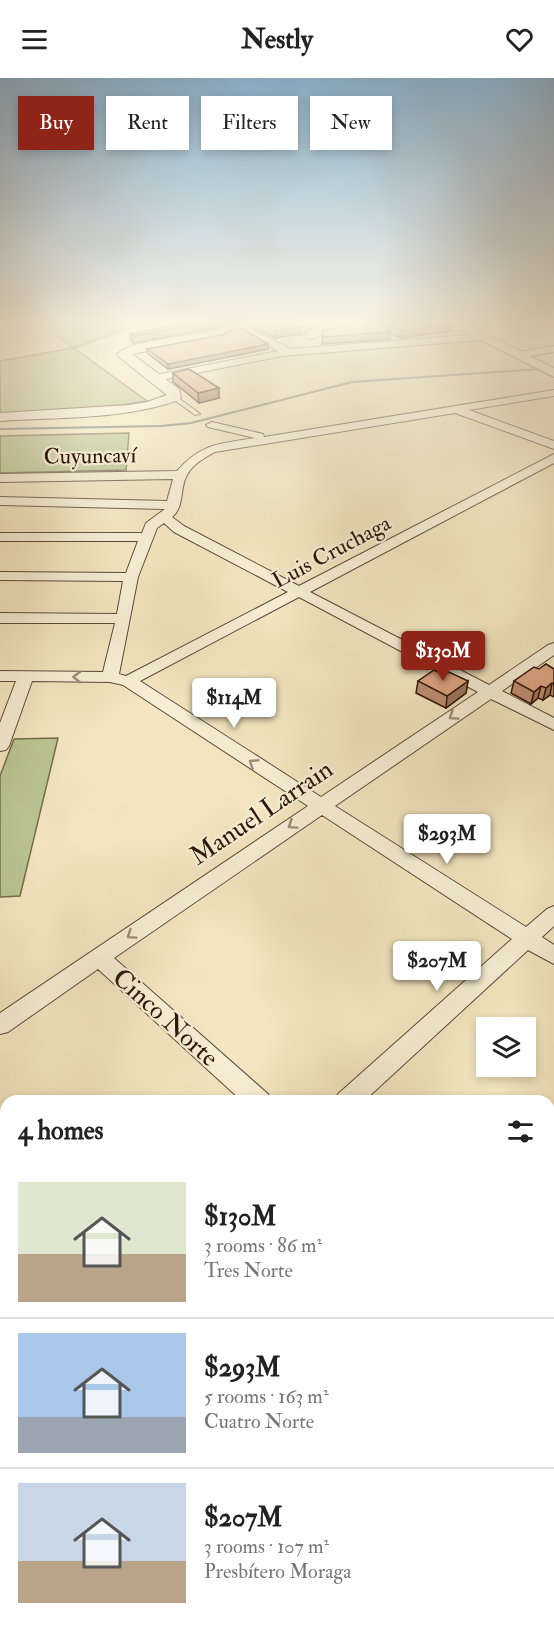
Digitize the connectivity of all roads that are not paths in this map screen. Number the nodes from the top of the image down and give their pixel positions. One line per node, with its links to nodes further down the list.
1 (539, 395): 3 (street)
2 (174, 397): 4 (lane); 5 (street, Cuyuncaví)
3 (453, 409): 7 (street); 8 (street)
4 (197, 414)
5 (0, 417)
6 (212, 425): 7 (street)
7 (274, 438): 10 (street)
8 (554, 444)
9 (554, 458): 19 (street, Luis Cruchaga)
10 (180, 475): 11 (street, Cuyuncaví); 13 (street)
11 (0, 478)
12 (0, 501): 13 (street)
13 (173, 505): 14 (street)
14 (165, 518): 16 (street); 19 (street)
15 (0, 537): 16 (street)
16 (147, 537): 18 (street)
17 (0, 576): 18 (street)
18 (131, 577): 21 (street)
19 (300, 592): 26 (street, Luis Cruchaga); 27 (street)
20 (0, 618): 21 (street)
21 (124, 618): 25 (street)
22 (554, 648): 27 (street, Manuel Larrain)
23 (0, 676): 24 (street)
24 (26, 676): 25 (street, one-way to 24); 29 (street)
25 (110, 677): 26 (street)
26 (128, 681): 30 (street, one-way to 26)
27 (490, 691): 28 (street); 30 (street, Manuel Larrain, one-way to 30)
28 (554, 725)
29 (0, 745)
30 (320, 806): 32 (street); 34 (street, Manuel Larrain, one-way to 34)
31 (554, 914): 32 (street)
32 (527, 938): 33 (street); 37 (street)
33 (554, 956)
34 (99, 957): 35 (street, Manuel Larrain); 36 (street, Cinco Norte)
35 (0, 1025)
36 (253, 1095)
37 (354, 1095)

